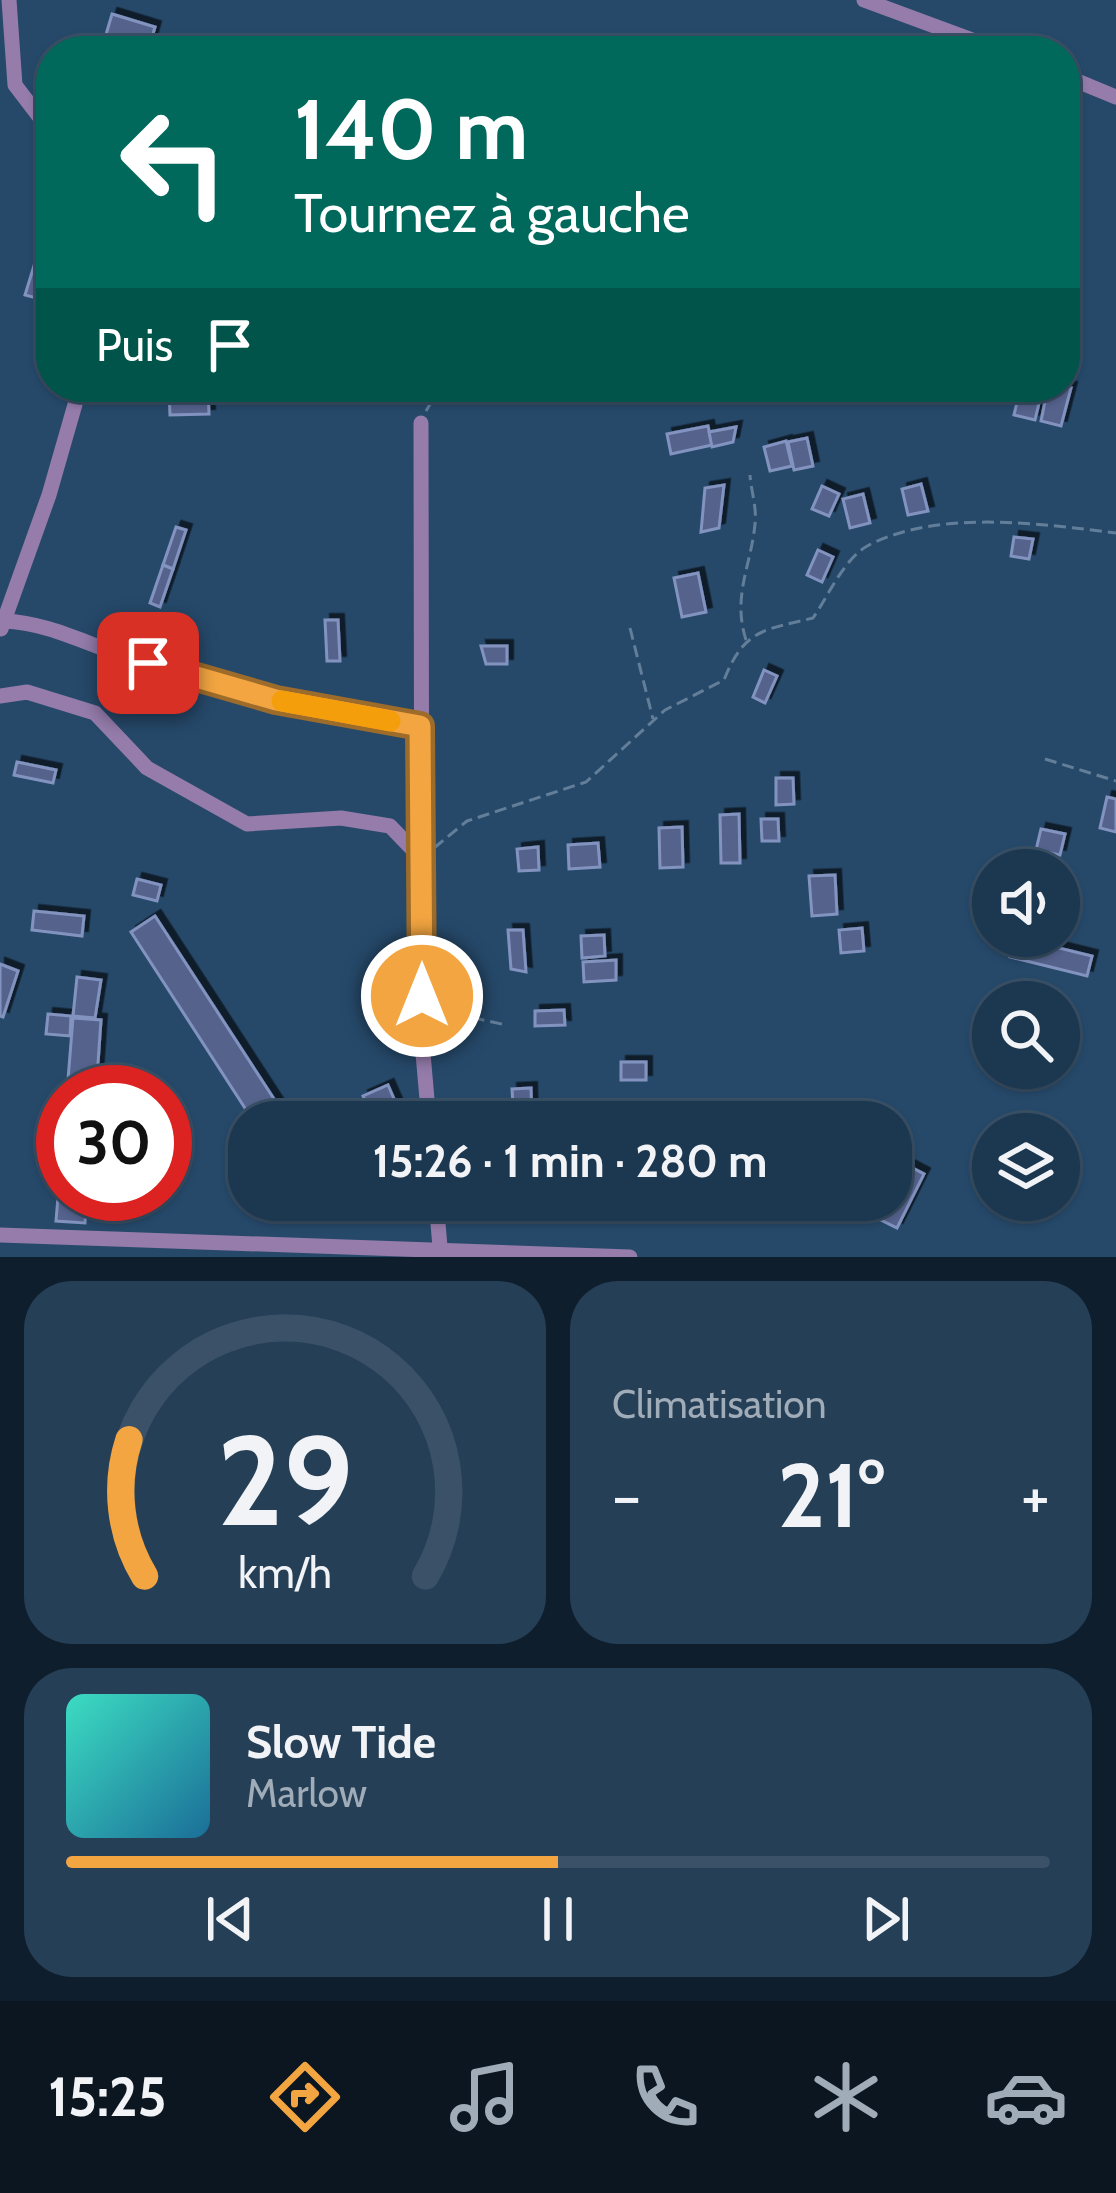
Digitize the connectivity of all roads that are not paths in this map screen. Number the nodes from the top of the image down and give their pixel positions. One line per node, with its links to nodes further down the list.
1 (9, 0): 6 (street)
2 (864, 0): 3 (street)
3 (961, 36)
4 (1080, 82): 5 (street)
5 (1116, 97)
6 (36, 112)
7 (76, 402): 9 (street)
8 (421, 423): 11 (street)
9 (2, 626): 11 (street)
10 (0, 696): 12 (street)
11 (420, 726): 12 (street)
12 (421, 858): 13 (street)
13 (427, 1101)
14 (438, 1221): 16 (street)
15 (0, 1235): 16 (street)
16 (440, 1247): 17 (street)
17 (630, 1257)

